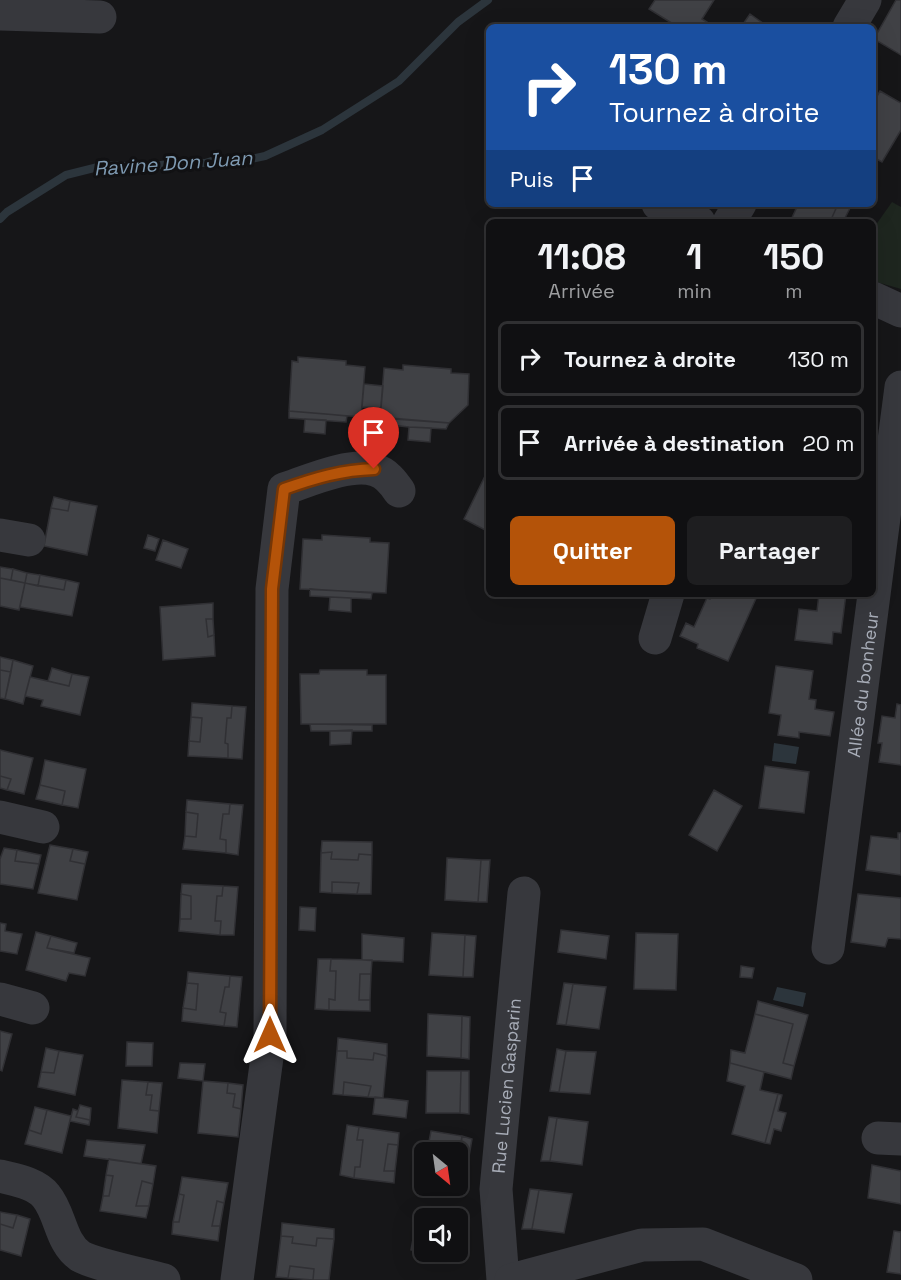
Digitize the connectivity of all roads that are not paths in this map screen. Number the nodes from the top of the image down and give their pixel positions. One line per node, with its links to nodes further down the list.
1 (865, 0): 4 (street)
2 (0, 14): 3 (street)
3 (100, 17)
4 (851, 24)
5 (665, 207): 6 (street)
6 (692, 219)
7 (876, 299): 8 (street)
8 (901, 311)
9 (901, 387): 11 (street, Allée du bonheur)
10 (399, 491): 24 (street)
11 (876, 579)
12 (667, 597): 14 (street)
13 (874, 597): 18 (street, Allée du bonheur)
14 (655, 639)
15 (0, 817): 16 (street)
16 (43, 827)
17 (524, 893): 25 (street, Rue Lucien Gasparin)
18 (828, 948)
19 (0, 999): 20 (street)
20 (33, 1008)
21 (0, 1176): 23 (street)
22 (577, 1271): 26 (street); 27 (street)
23 (164, 1280)
24 (237, 1280)
25 (502, 1280)
26 (511, 1280)
27 (796, 1280)

